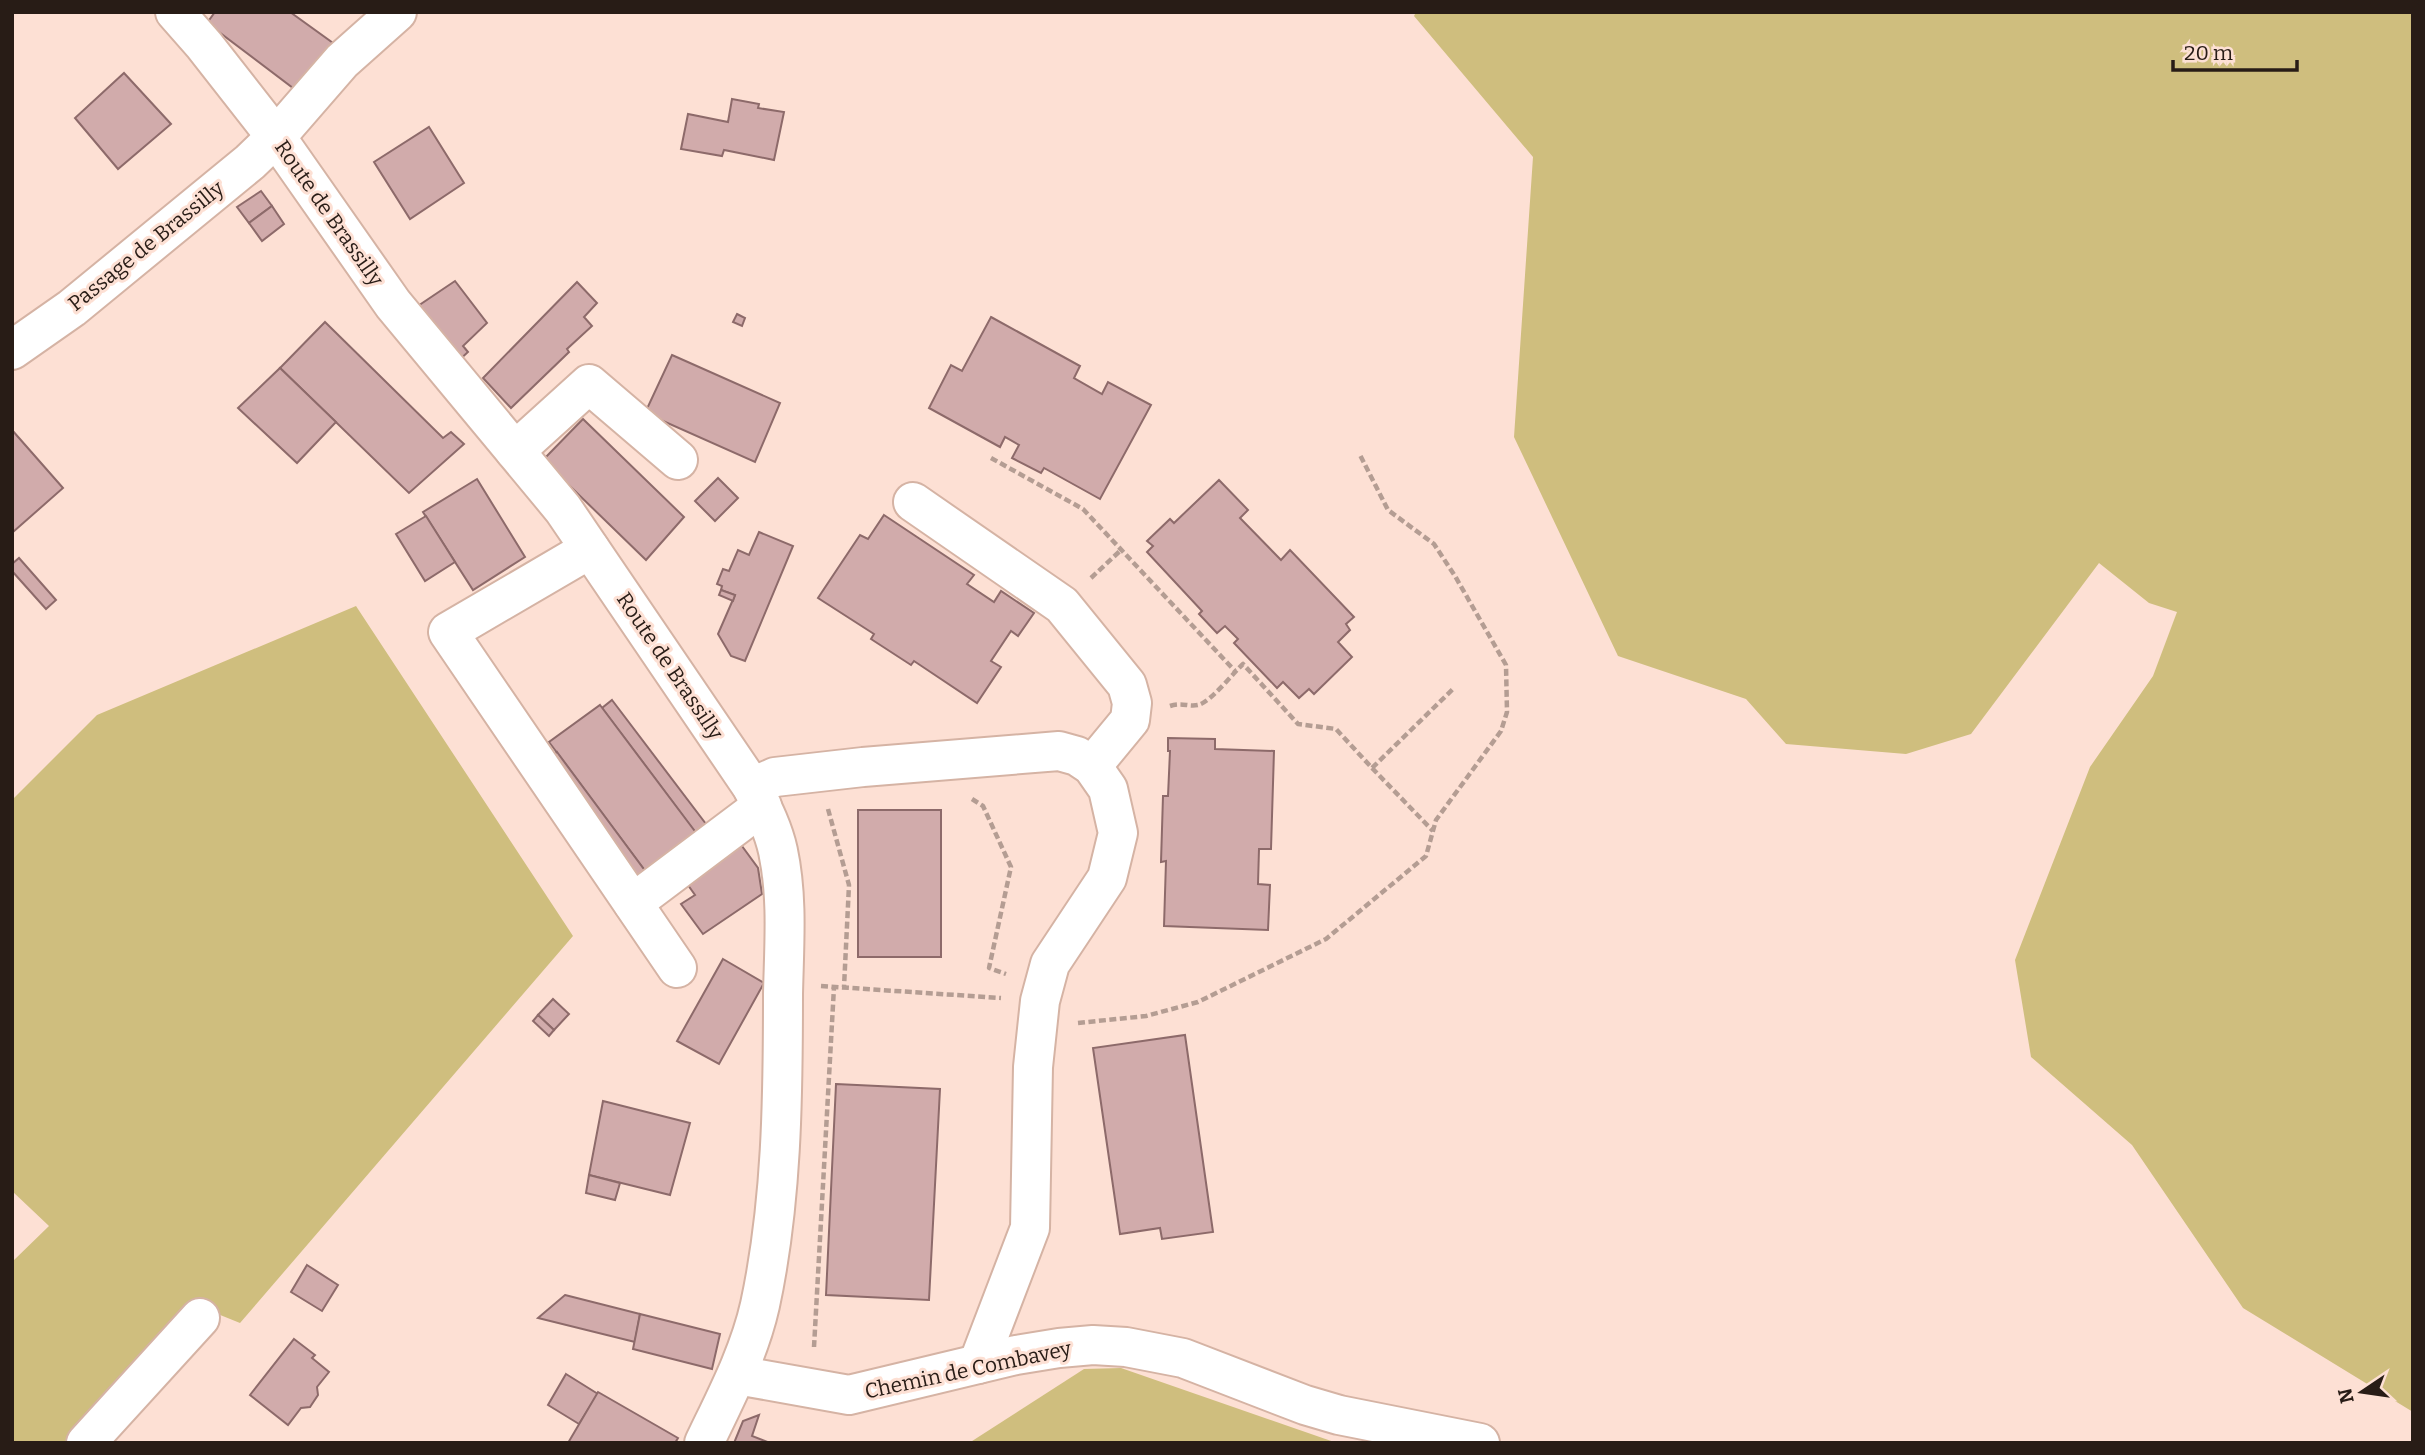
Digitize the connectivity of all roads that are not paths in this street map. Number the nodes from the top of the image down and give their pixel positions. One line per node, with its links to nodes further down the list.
1 (175, 12): 3 (street, Route de Brassilly)
2 (397, 12): 3 (street, Passage de Brassilly)
3 (276, 137): 4 (street, Passage de Brassilly); 5 (street, Route de Brassilly)
4 (12, 350)
5 (515, 451): 6 (street); 8 (street, Route de Brassilly)
6 (678, 460)
7 (912, 502): 9 (street)
8 (590, 549): 10 (street, Route de Brassilly); 11 (street)
9 (1093, 766): 10 (street); 14 (street)
10 (757, 797): 11 (street); 15 (street, Route de Brassilly)
11 (633, 903): 12 (street)
12 (677, 968)
13 (201, 1318): 16 (street)
14 (978, 1364): 15 (street, Chemin de Combavey); 18 (street, Chemin de Combavey)
15 (737, 1375): 17 (street, Route de Brassilly)
16 (86, 1443)
17 (704, 1443)
18 (1480, 1443)

